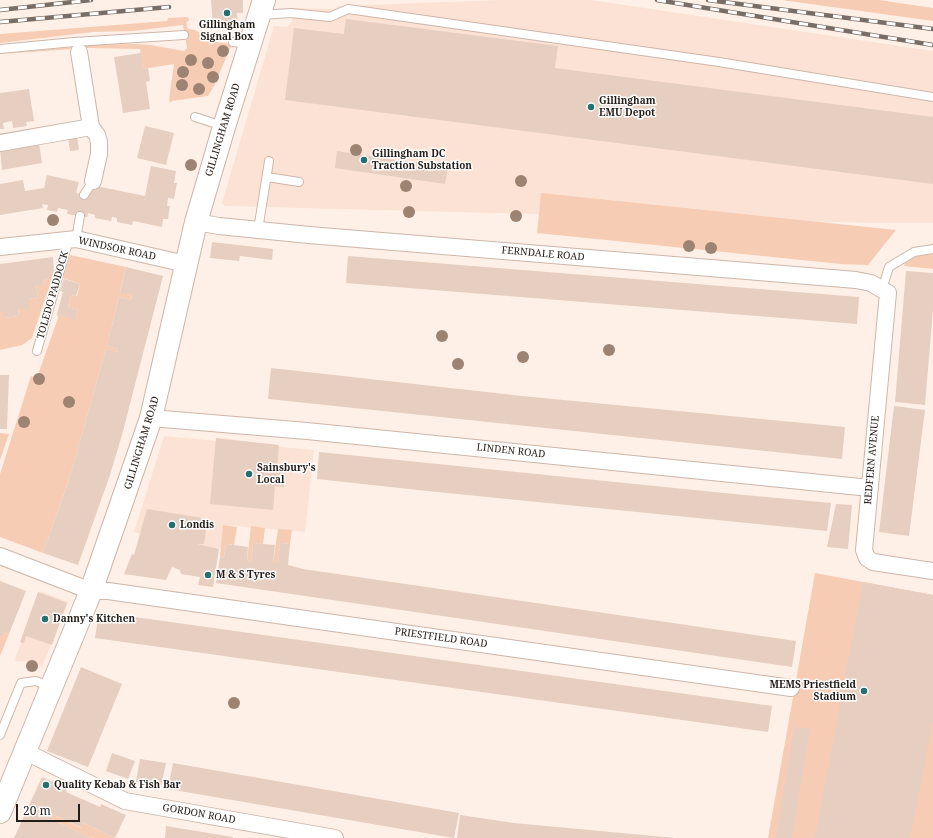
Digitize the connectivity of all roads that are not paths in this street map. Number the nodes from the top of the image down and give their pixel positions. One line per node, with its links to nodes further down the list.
1 (261, 8): 5 (lane); 8 (street, GILLINGHAM ROAD)
2 (184, 35): 3 (lane)
3 (0, 49)
4 (79, 52): 7 (street)
5 (933, 98)
6 (195, 117): 8 (lane)
7 (91, 127): 9 (street); 12 (street)
8 (224, 127): 16 (street, GILLINGHAM ROAD)
9 (0, 142)
10 (269, 161): 11 (lane)
11 (267, 177): 13 (lane); 17 (lane)
12 (93, 181): 14 (lane)
13 (299, 182)
14 (84, 195)
15 (80, 216): 18 (lane, TOLEDO PADDOCK)
16 (196, 222): 17 (street, FERNDALE ROAD); 21 (street, GILLINGHAM ROAD)
17 (258, 230): 22 (street, FERNDALE ROAD)
18 (72, 239): 19 (street, WINDSOR ROAD); 21 (street, WINDSOR ROAD); 23 (lane, TOLEDO PADDOCK)
19 (0, 247)
20 (933, 249): 22 (lane)
21 (186, 264): 24 (street, GILLINGHAM ROAD)
22 (885, 291): 25 (street, REDFERN AVENUE)
23 (37, 351)
24 (151, 418): 25 (street, LINDEN ROAD); 28 (street, GILLINGHAM ROAD)
25 (870, 488): 27 (street, REDFERN AVENUE)
26 (0, 556): 28 (street, PRIESTFIELD ROAD)
27 (933, 571)
28 (91, 591): 29 (street, GILLINGHAM ROAD); 30 (street, PRIESTFIELD ROAD)
29 (52, 688): 31 (lane); 32 (street, GILLINGHAM ROAD)
30 (791, 688)
31 (0, 735)
32 (26, 752): 33 (street, GILLINGHAM ROAD); 34 (street, GORDON ROAD)
33 (0, 812)
34 (335, 838)

